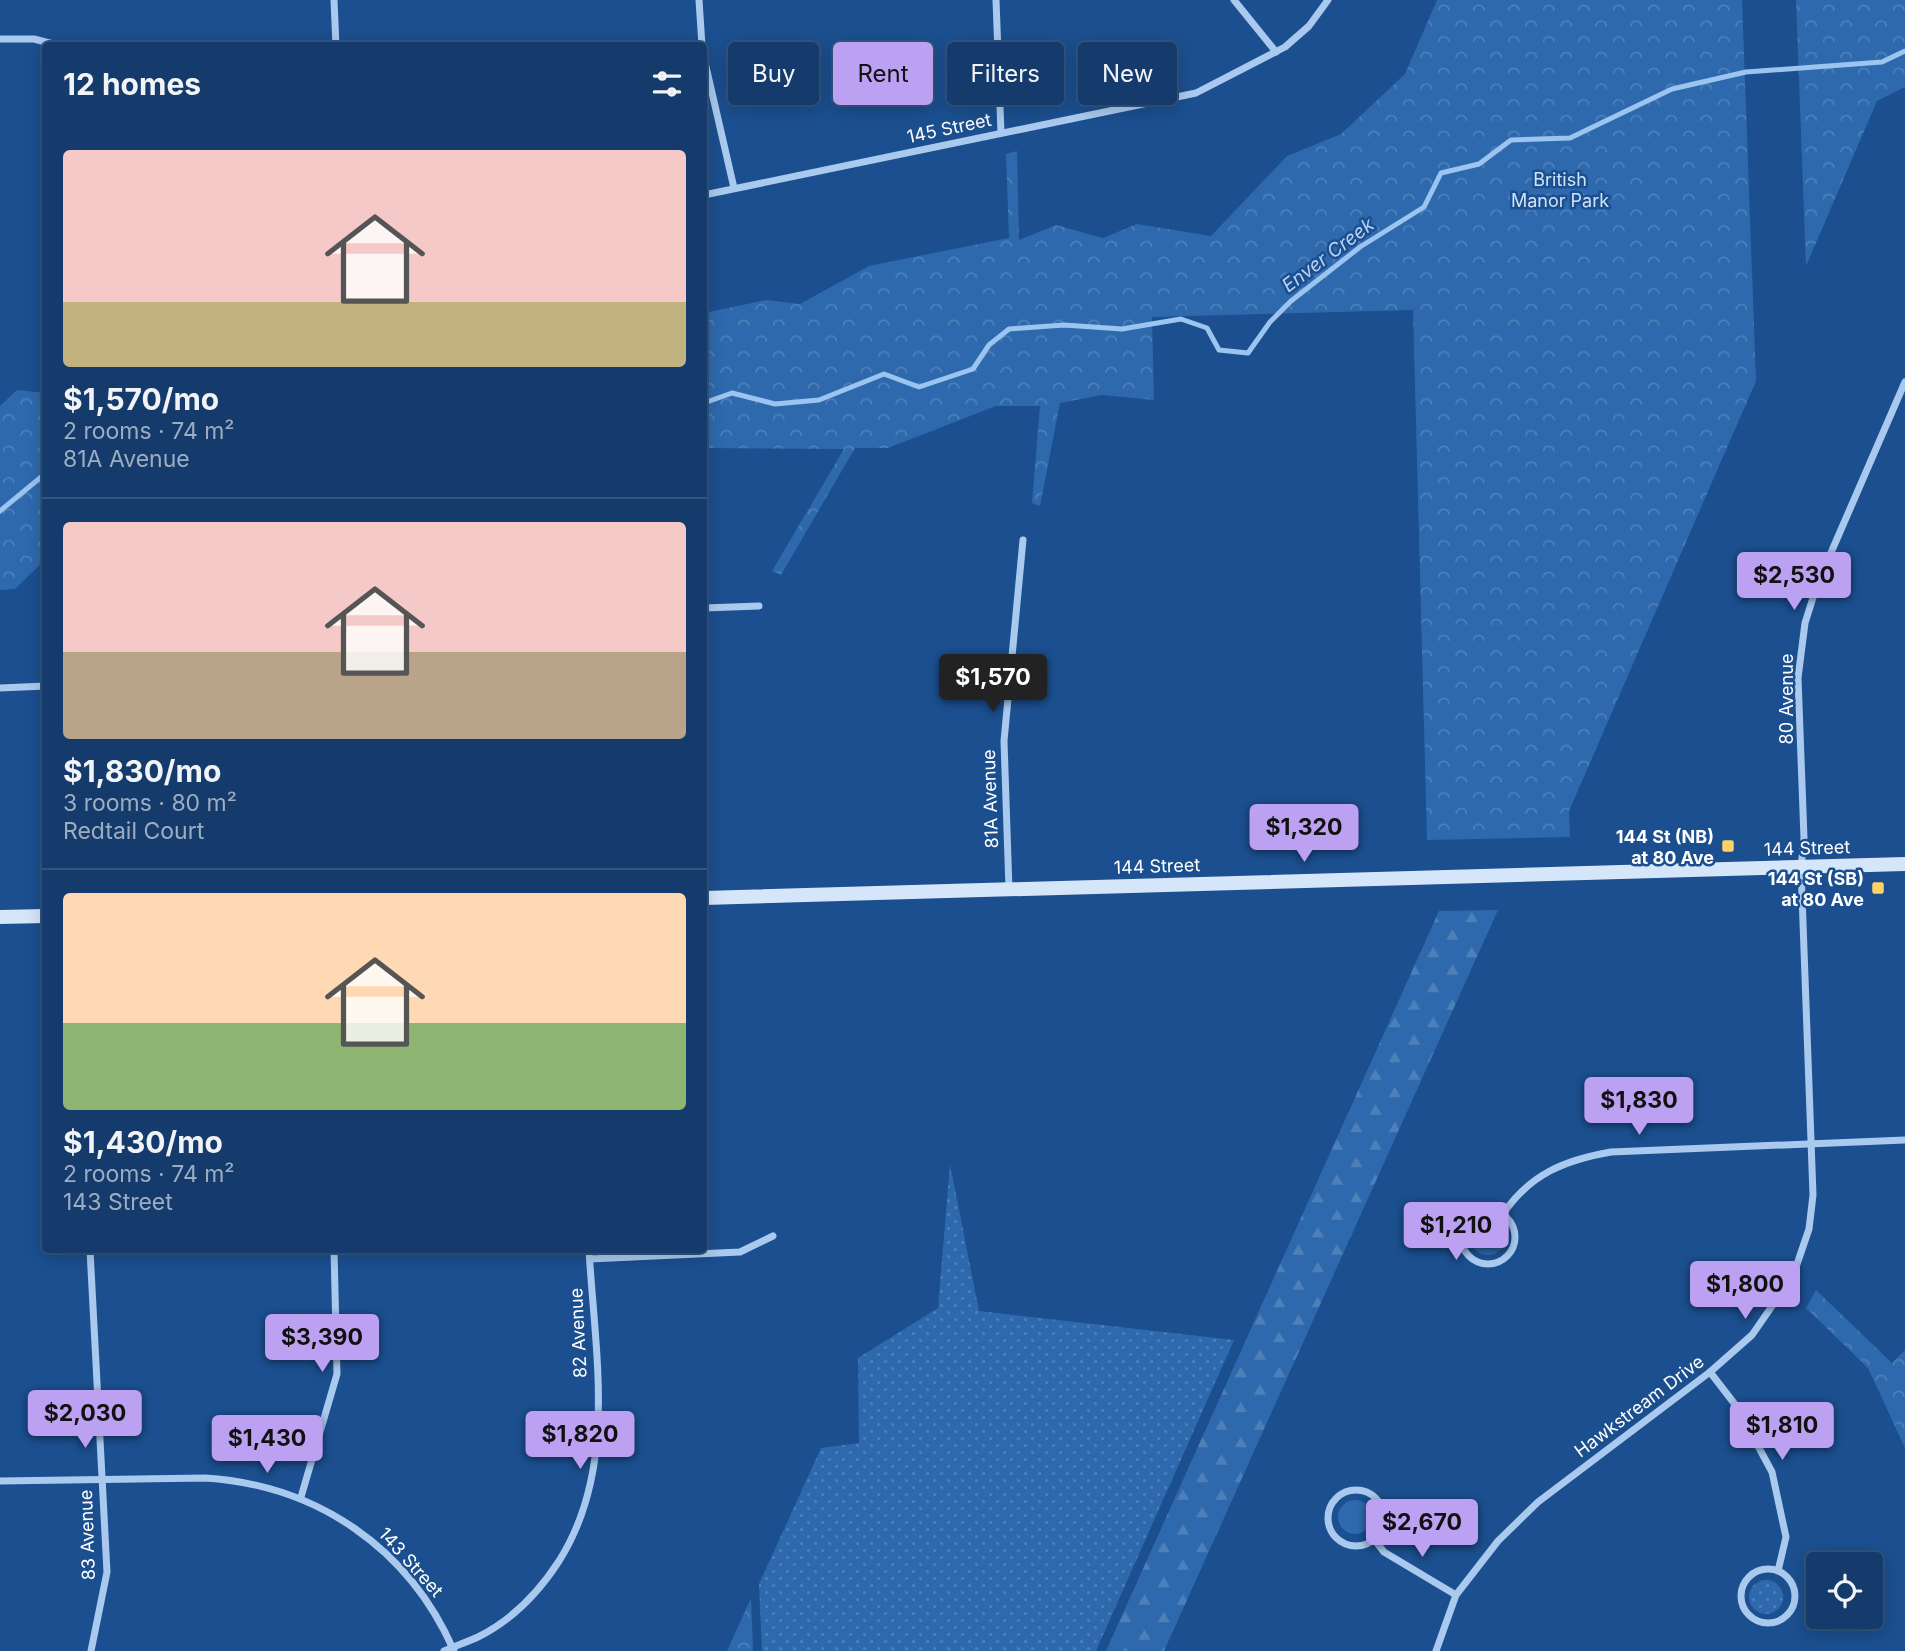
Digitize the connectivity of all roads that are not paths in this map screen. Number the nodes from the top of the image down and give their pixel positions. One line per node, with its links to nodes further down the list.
1 (334, 0): 8 (street)
2 (699, 0): 9 (street)
3 (996, 0): 12 (street)
4 (1234, 0): 10 (street)
5 (1328, 0): 10 (street, 145 Street)
6 (0, 39): 7 (street)
7 (48, 42)
8 (336, 42)
9 (702, 42)
10 (1276, 52): 12 (street, 145 Street)
11 (707, 71): 13 (street)
12 (1002, 133): 13 (street, 145 Street)
13 (734, 188): 14 (street, 145 Street)
14 (707, 194)
15 (1905, 382): 22 (street, 80 Avenue)
16 (1023, 540): 23 (street, 81A Avenue)
17 (759, 606): 18 (street)
18 (707, 608)
19 (42, 686): 20 (street)
20 (0, 688)
21 (1905, 864): 22 (main road, 144 Street)
22 (1801, 868): 23 (main road, 144 Street); 28 (street, Hawkstream Drive)
23 (1009, 889): 24 (main road, 144 Street)
24 (707, 898)
25 (42, 916): 26 (main road)
26 (0, 917)
27 (1905, 1139): 28 (street)
28 (1811, 1143): 29 (street); 35 (street, Hawkstream Drive)
29 (1503, 1214): 29 (street)
30 (773, 1236): 34 (street)
31 (90, 1253): 36 (street, 83 Avenue)
32 (334, 1253): 38 (street)
33 (589, 1253): 34 (street, 82 Avenue)
34 (590, 1259): 42 (street, 82 Avenue)
35 (1710, 1372): 40 (street); 41 (street, Hawkstream Drive)
36 (100, 1479): 37 (street, 143 Street); 38 (street, 143 Street); 43 (street, 83 Avenue)
37 (0, 1480)
38 (301, 1497): 42 (street, 143 Street)
39 (1374, 1539): 39 (street); 41 (street)
40 (1779, 1571): 40 (street)
41 (1456, 1595): 45 (street, Hawkstream Drive)
42 (453, 1649): 44 (street, 82 Avenue)
43 (90, 1651)
44 (444, 1651)
45 (1436, 1651)

